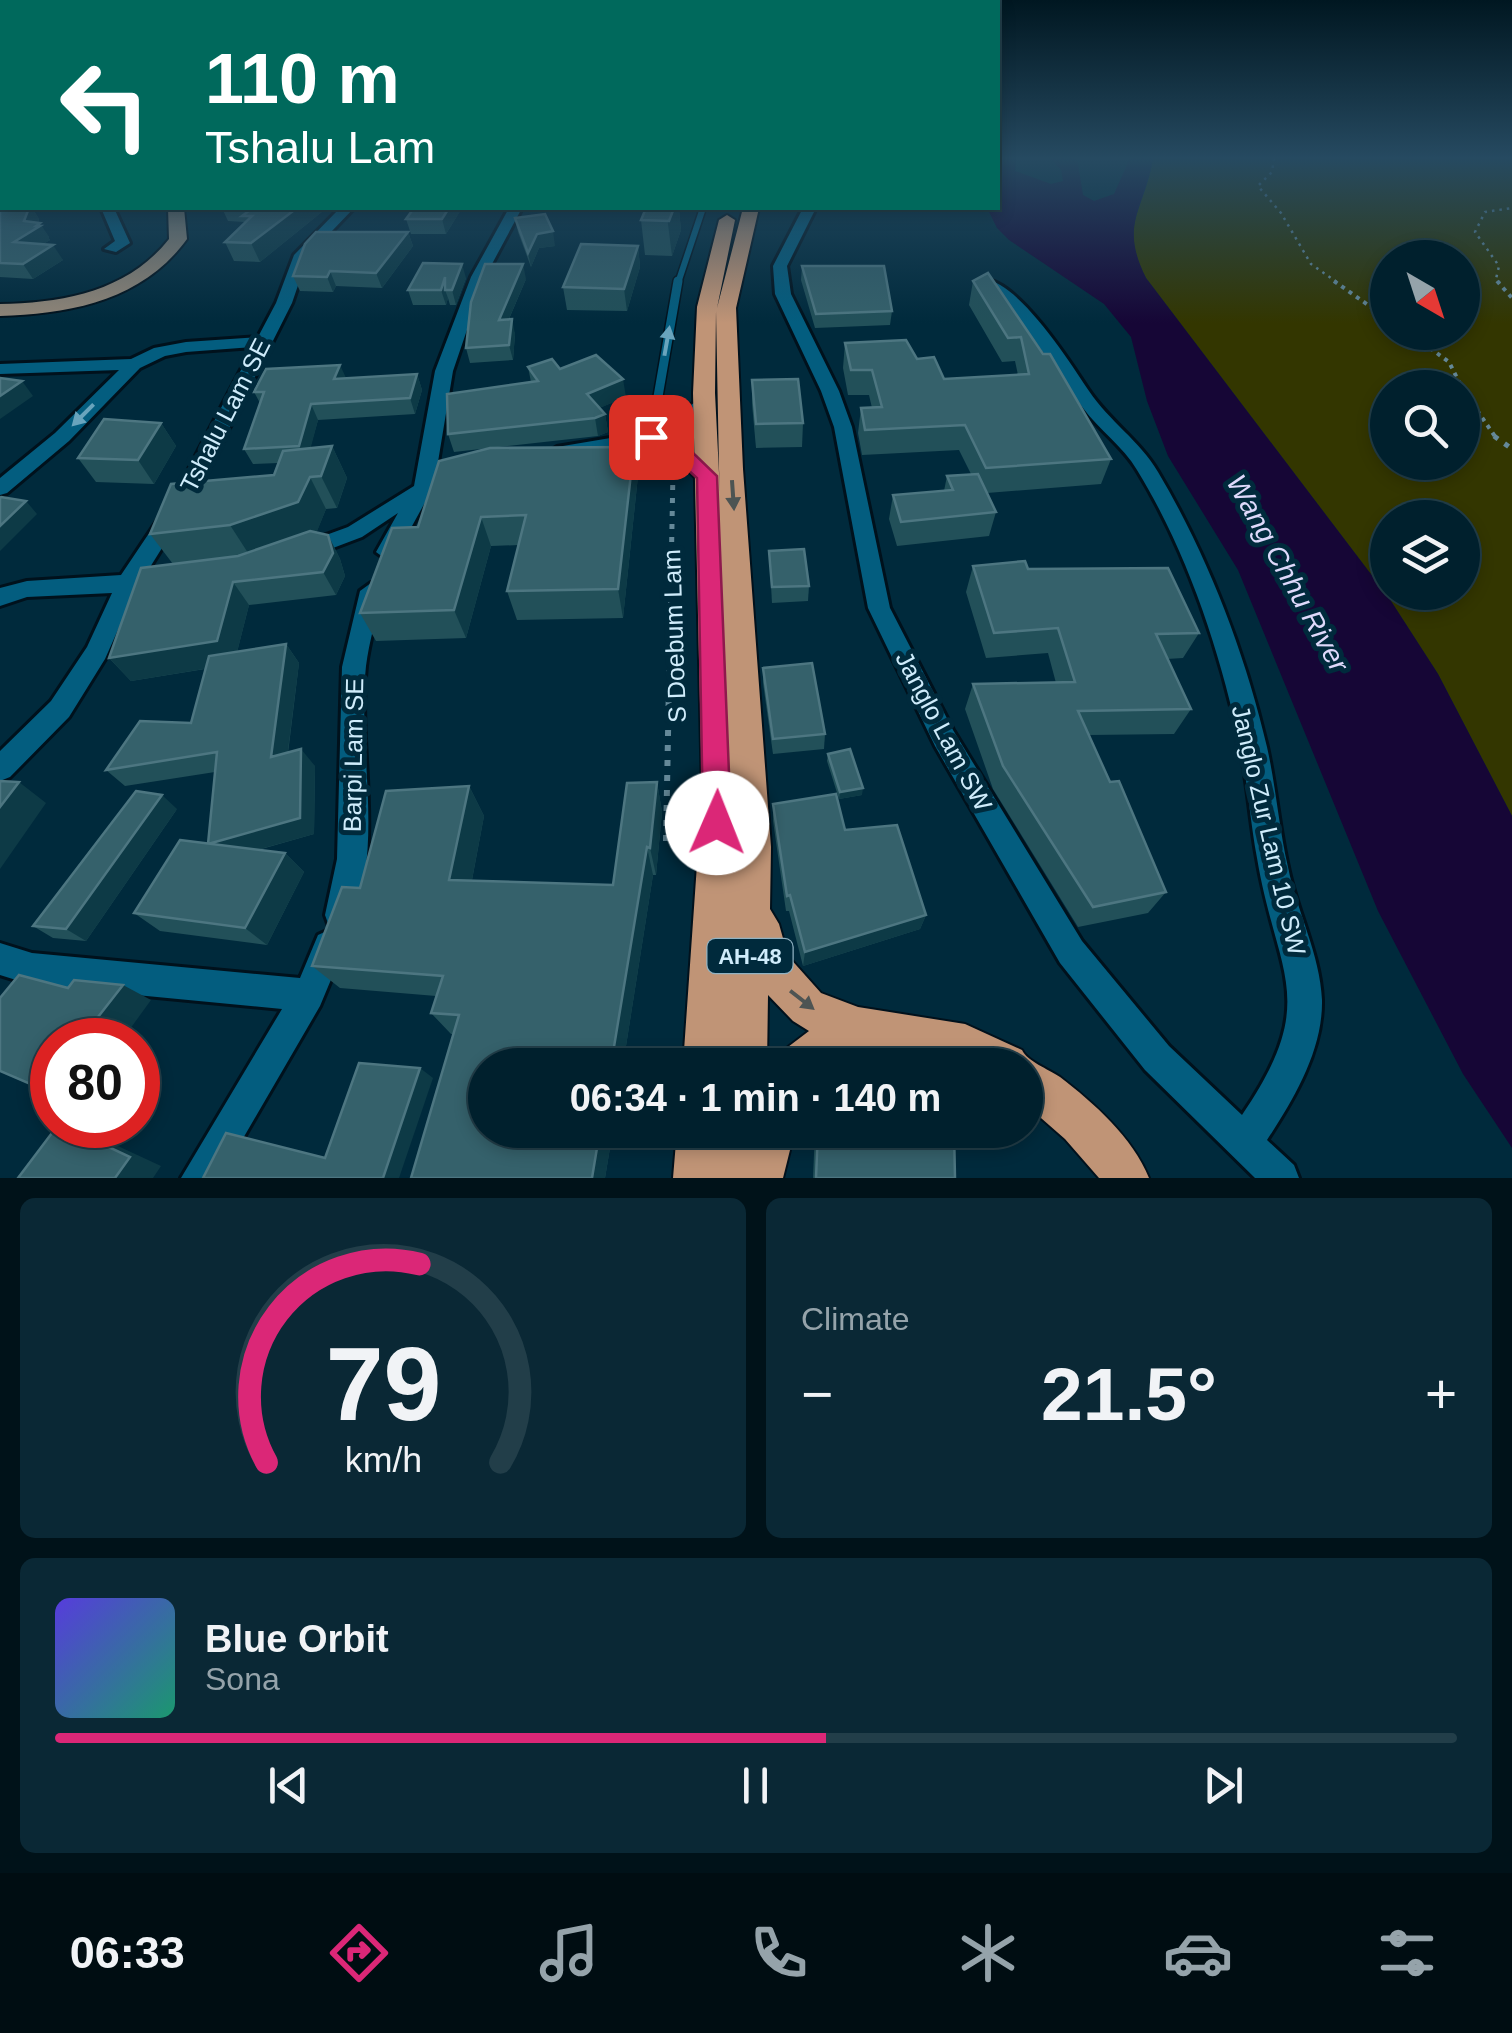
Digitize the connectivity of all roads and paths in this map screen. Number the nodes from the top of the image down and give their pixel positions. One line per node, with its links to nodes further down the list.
1 (111, 213): 11 (street)
2 (176, 213): 15 (main road)
3 (342, 213): 16 (street, Tshalu Lam SE)
4 (512, 213): 28 (street, Barpi Lam SE)
5 (701, 213): 23 (lane, one-way to 5)
6 (731, 213): 21 (highway, S Doebum Lam / AH-48)
7 (749, 213): 36 (highway, AH-48, one-way to 36)
8 (807, 213): 47 (street, Janglo Lam SW)
9 (1280, 213): 14 (path)
10 (1484, 213): 13 (path)
11 (111, 249)
12 (987, 283): 47 (street, Janglo Zur Lam 10 SW)
13 (1512, 298)
14 (1370, 306)
15 (0, 310)
16 (261, 342): 18 (street); 32 (street, Tshalu Lam SE)
17 (1433, 350): 20 (path)
18 (134, 364): 19 (street); 29 (street, one-way to 29)
19 (0, 369)
20 (1453, 370)
21 (704, 402): 23 (street); 27 (highway, S Doebum Lam / AH-48)
22 (1480, 416): 25 (path)
23 (651, 437): 24 (street); 26 (street)
24 (674, 449): 27 (street); 35 (path)
25 (1512, 449)
26 (532, 459)
27 (707, 476): 42 (highway, S Doebum Lam / AH-48)
28 (433, 484): 30 (street); 39 (street, Barpi Lam SE)
29 (0, 488)
30 (291, 556)
31 (182, 575): 32 (street)
32 (130, 581): 33 (street); 34 (street, Tshalu Lam SE)
33 (0, 597)
34 (0, 769)
35 (666, 842)
36 (753, 848): 41 (highway, one-way to 41); 43 (highway, AH-48)
37 (0, 959): 38 (street)
38 (32, 969): 39 (street); 40 (street)
39 (310, 995): 51 (street, Barpi Lam SE)
40 (11, 996)
41 (869, 1028): 44 (highway); 45 (highway)
42 (705, 1048)
43 (747, 1048)
44 (818, 1048)
45 (970, 1048)
46 (1043, 1090): 55 (highway)
47 (1245, 1142): 56 (street, Janglo Lam SW)
48 (697, 1148): 52 (highway)
49 (742, 1148): 53 (highway)
50 (769, 1148): 54 (highway)
51 (200, 1178)
52 (694, 1178)
53 (740, 1178)
54 (762, 1178)
55 (1127, 1178)
56 (1280, 1178)

